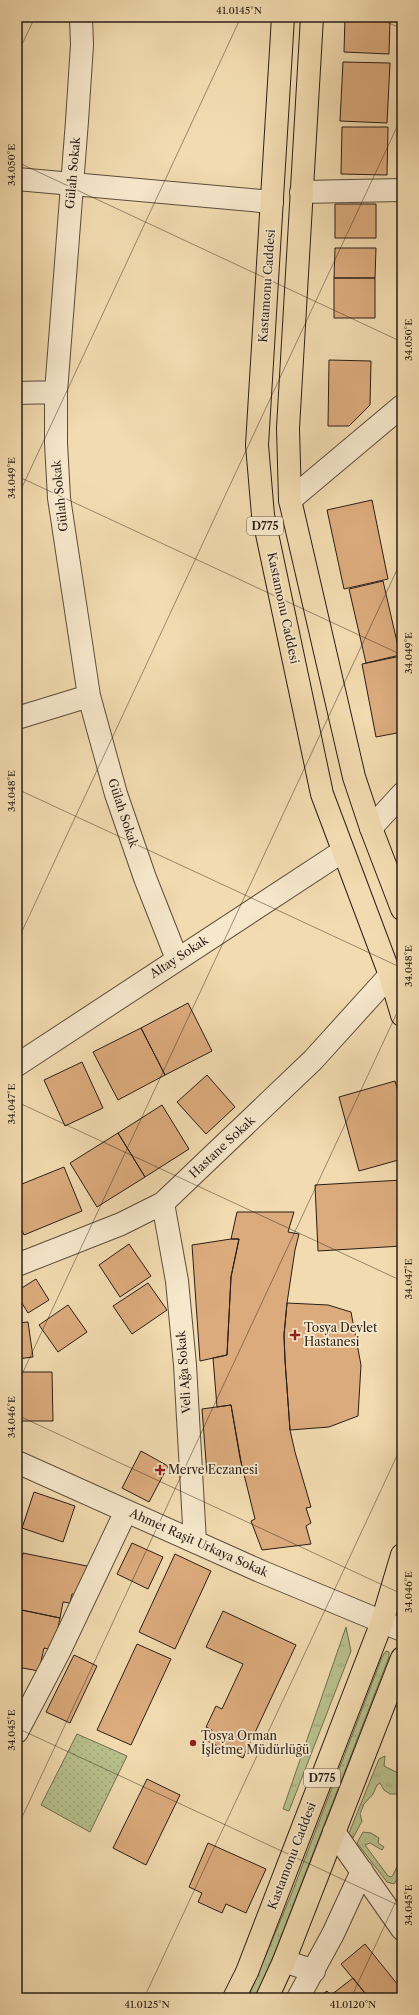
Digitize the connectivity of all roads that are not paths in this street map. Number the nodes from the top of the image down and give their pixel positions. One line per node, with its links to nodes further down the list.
1 (81, 17): 5 (street, Gülah Sokak)
2 (283, 17): 8 (main road, Kastamonu Caddesi / D775)
3 (312, 17): 7 (main road, D775)
4 (17, 179): 5 (street)
5 (72, 185): 8 (street); 9 (street, Gülah Sokak)
6 (402, 190): 7 (street)
7 (301, 192): 12 (main road, D775)
8 (272, 202): 17 (main road, Kastamonu Caddesi / D775)
9 (56, 392): 10 (street); 13 (street, Gülah Sokak)
10 (17, 393)
11 (402, 406): 12 (street)
12 (290, 500): 16 (main road, D775)
13 (89, 696): 14 (street); 19 (street, Gülah Sokak)
14 (17, 718)
15 (402, 794): 16 (street)
16 (371, 828): 18 (main road, D775)
17 (342, 851): 19 (street, Altay Sokak); 20 (main road, Kastamonu Caddesi / D775)
18 (402, 909)
19 (177, 959): 22 (street, Altay Sokak)
20 (390, 976): 21 (main road, Kastamonu Caddesi / D775); 23 (street, Hastane Sokak)
21 (402, 1016)
22 (17, 1065)
23 (163, 1203): 24 (street, Hastane Sokak); 27 (street, Veli Ağa Sokak)
24 (17, 1265)
25 (17, 1462): 26 (street, Ahmet Raşit Urkaya Sokak)
26 (126, 1511): 27 (street, Ahmet Raşit Urkaya Sokak); 32 (street)
27 (195, 1542): 29 (street, Ahmet Raşit Urkaya Sokak)
28 (402, 1555): 29 (main road, Kastamonu Caddesi / D775)
29 (382, 1622): 30 (street, Ahmet Raşit Urkaya Sokak); 38 (main road, Kastamonu Caddesi / D775)
30 (402, 1630)
31 (402, 1658): 33 (main road, D775)
32 (17, 1732)
33 (334, 1832): 34 (street); 36 (main road, D775)
34 (362, 1871): 35 (street); 37 (street)
35 (402, 1929)
36 (284, 1961): 37 (street); 39 (main road, D775)
37 (314, 1970): 40 (street)
38 (234, 1998)
39 (267, 1998)
40 (298, 1998)

